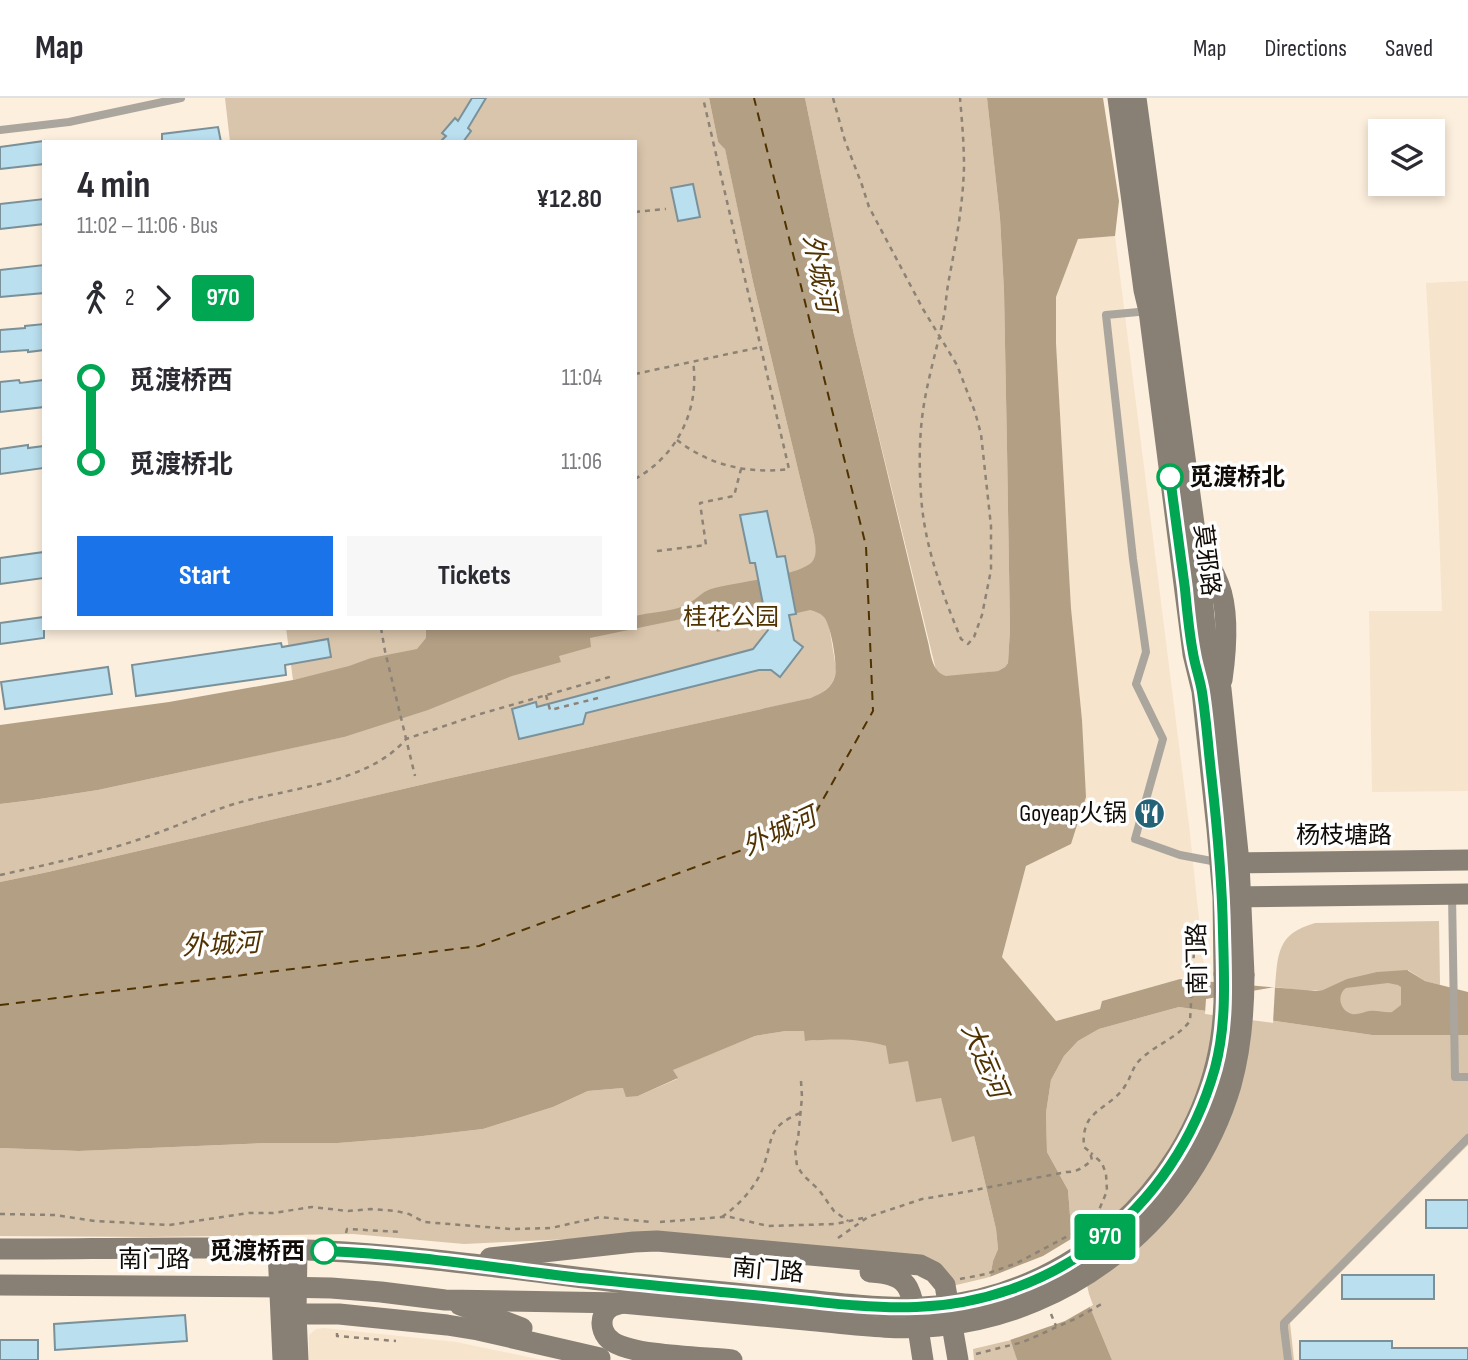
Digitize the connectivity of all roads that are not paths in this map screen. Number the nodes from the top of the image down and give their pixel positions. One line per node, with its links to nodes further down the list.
1 (181, 98): 4 (lane)
2 (1118, 98): 5 (main road, 莫邪路)
3 (1136, 98): 7 (main road, 莫邪路)
4 (0, 130)
5 (1149, 311): 7 (main road, 莫邪路); 7 (lane)
6 (1468, 860): 7 (main road, 杨枝塘路)
7 (1229, 862): 9 (main road, 南门路)
8 (1460, 894): 9 (main road); 11 (lane)
9 (1232, 897): 10 (main road, 南门路); 10 (main road, 南门路)
10 (1234, 975): 18 (main road, 南门路, bridge)
11 (1468, 1077)
12 (1468, 1138): 27 (lane)
13 (0, 1249): 14 (main road, 南门路)
14 (288, 1250): 15 (main road, 南门路); 17 (main road)
15 (453, 1262): 18 (main road, 南门路); 22 (main road)
16 (0, 1285): 17 (main road, 南门路)
17 (288, 1287): 19 (main road, 南门路); 20 (main road); 23 (main road)
18 (623, 1293): 19 (main road, 南门路); 25 (main road); 26 (main road)
19 (445, 1300): 21 (main road)
20 (296, 1314): 21 (main road); 24 (main road)
21 (606, 1359)
22 (958, 1359)
23 (283, 1360)
24 (298, 1360)
25 (732, 1360)
26 (923, 1360)
27 (1288, 1360)

